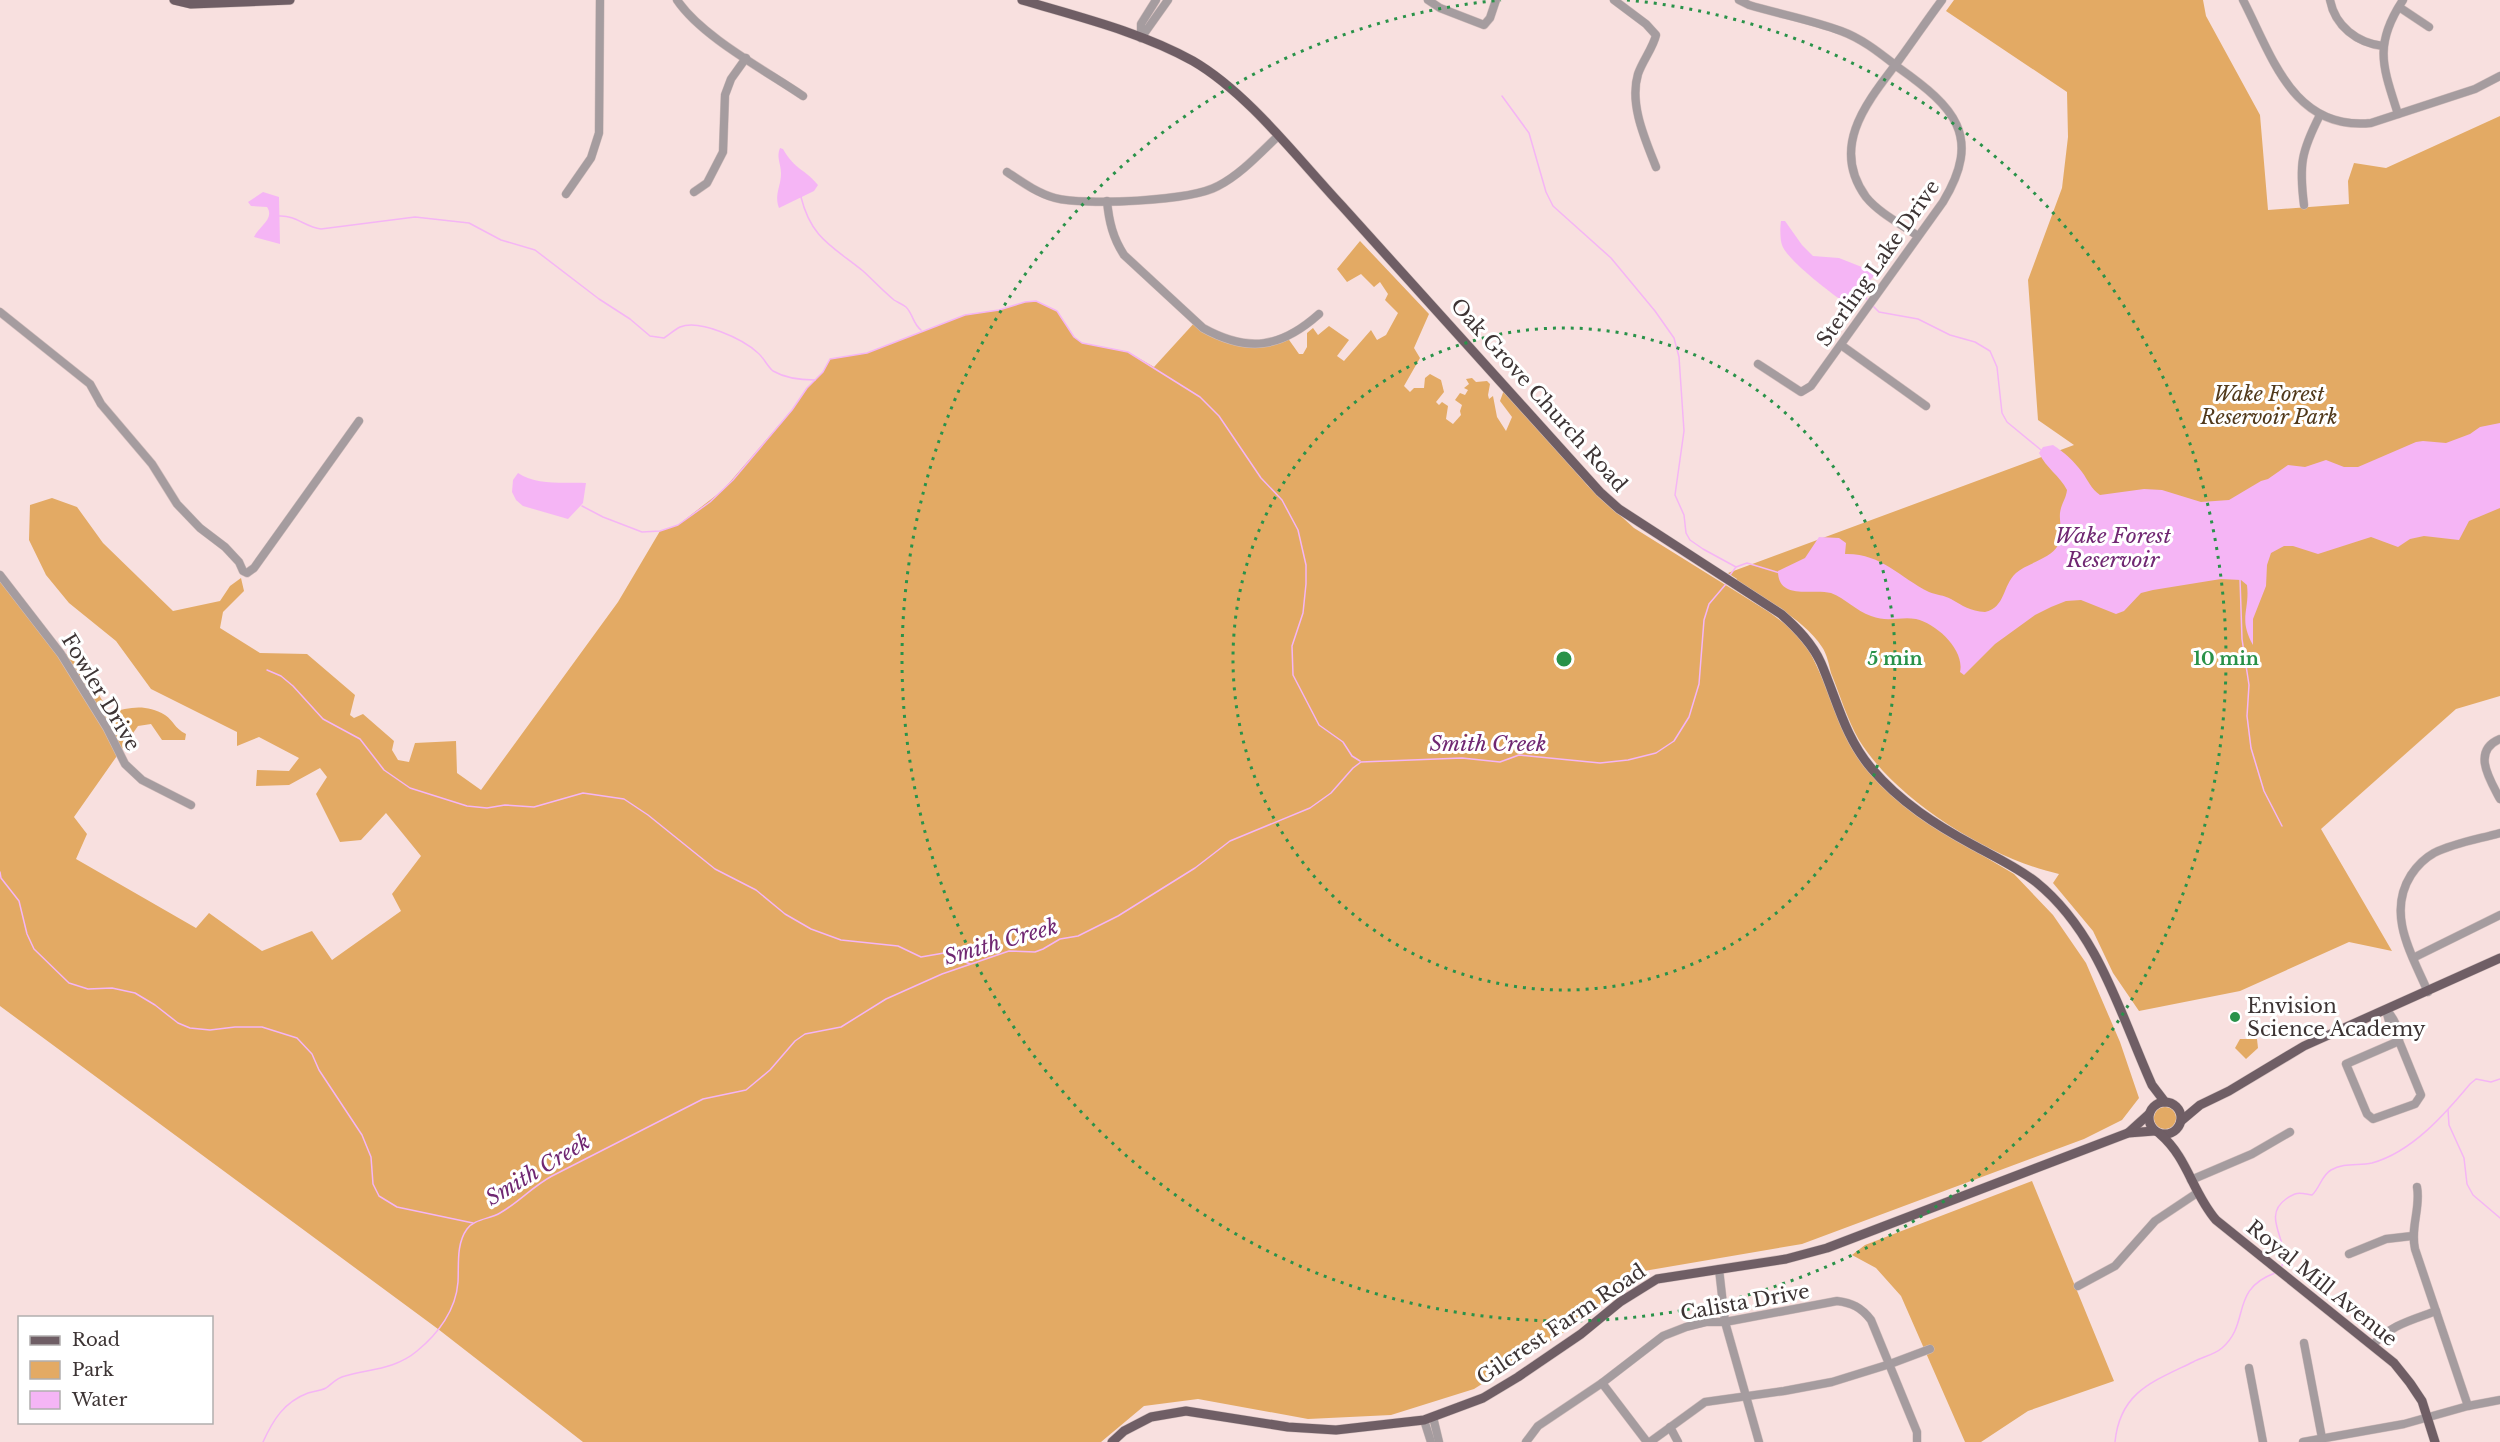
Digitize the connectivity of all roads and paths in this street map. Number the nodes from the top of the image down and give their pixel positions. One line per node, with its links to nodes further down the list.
1 (174, 0): 2 (main road)
2 (285, 0): 3 (main road)
3 (290, 0)
4 (600, 0): 30 (street)
5 (677, 0): 20 (street)
6 (1022, 0): 18 (main road, Oak Grove Church Road)
7 (1156, 0): 18 (street)
8 (1168, 0): 18 (street)
9 (1428, 0): 10 (street)
10 (1496, 0)
11 (1614, 0): 27 (street)
12 (1739, 0): 21 (street, Sterling Lake Drive)
13 (1942, 0): 21 (street)
14 (2243, 0): 25 (street)
15 (2330, 0): 19 (street)
16 (2401, 3): 17 (street); 19 (street)
17 (2429, 27)
18 (1141, 38): 26 (main road, Oak Grove Church Road)
19 (2383, 46): 24 (street)
20 (746, 58): 23 (street); 29 (street)
21 (1895, 65): 33 (street, Sterling Lake Drive); 33 (street)
22 (2500, 76): 24 (street)
23 (803, 96)
24 (2398, 114): 25 (street)
25 (2320, 115): 32 (street)
26 (1278, 136): 31 (street); 51 (main road, Oak Grove Church Road)
27 (1656, 166)
28 (1006, 172): 31 (street)
29 (693, 192)
30 (566, 194)
31 (1107, 201): 35 (street)
32 (2304, 206)
33 (1918, 236): 36 (street, Sterling Lake Drive)
34 (0, 312): 39 (street)
35 (1319, 314)
36 (1841, 345): 37 (street, Sterling Lake Drive); 38 (street)
37 (1758, 364)
38 (1926, 406)
39 (358, 422)
40 (0, 575): 43 (street, Fowler Drive)
41 (2500, 739): 42 (street)
42 (2500, 799)
43 (191, 805)
44 (2500, 833): 46 (street)
45 (2500, 915): 46 (street)
46 (2413, 958): 48 (street)
47 (2500, 958): 48 (main road)
48 (2428, 992): 49 (main road)
49 (2386, 1010): 50 (street); 53 (main road)
50 (2399, 1041): 50 (street)
51 (2152, 1085): 52 (main road, Oak Grove Church Road); 54 (main road, Oak Grove Church Road)
52 (2169, 1103): 53 (main road); 54 (main road); 55 (main road)
53 (2200, 1105): 55 (main road)
54 (2150, 1112): 57 (main road, Gilcrest Farm Road); 58 (main road)
55 (2180, 1124): 58 (main road); 59 (main road, Royal Mill Avenue)
56 (2290, 1132): 60 (street)
57 (2128, 1133): 58 (main road, Gilcrest Farm Road); 65 (main road, Gilcrest Farm Road)
58 (2157, 1133): 59 (main road, Royal Mill Avenue)
59 (2180, 1154): 60 (main road, Royal Mill Avenue)
60 (2191, 1180): 62 (main road, Royal Mill Avenue)
61 (2417, 1187): 63 (street)
62 (2197, 1193): 66 (street); 70 (main road, Royal Mill Avenue)
63 (2412, 1236): 64 (street); 67 (street)
64 (2349, 1254)
65 (1719, 1269): 68 (street); 79 (main road, Gilcrest Farm Road)
66 (2078, 1286)
67 (2436, 1311): 70 (street); 77 (street)
68 (1725, 1322): 72 (street, Calista Drive); 74 (street, Calista Drive); 75 (street)
69 (2304, 1343): 81 (street)
70 (2373, 1345): 78 (main road, Royal Mill Avenue)
71 (1930, 1349): 72 (street)
72 (1890, 1364): 75 (street); 89 (street, Calista Drive)
73 (2249, 1368): 90 (street)
74 (1602, 1383): 85 (street, Calista Drive); 86 (street)
75 (1746, 1397): 80 (street); 88 (street)
76 (2500, 1400): 77 (street)
77 (2468, 1406): 78 (street)
78 (2428, 1416): 81 (street); 92 (main road, Royal Mill Avenue)
79 (1428, 1418): 82 (main road, Gilcrest Farm Road); 83 (street); 84 (street)
80 (1670, 1427): 86 (street); 87 (street)
81 (2322, 1438): 91 (street)
82 (1112, 1442)
83 (1431, 1442)
84 (1439, 1442)
85 (1526, 1442)
86 (1648, 1442)
87 (1678, 1442)
88 (1759, 1442)
89 (1917, 1442)
90 (2264, 1442)
91 (2303, 1442)
92 (2435, 1442)

